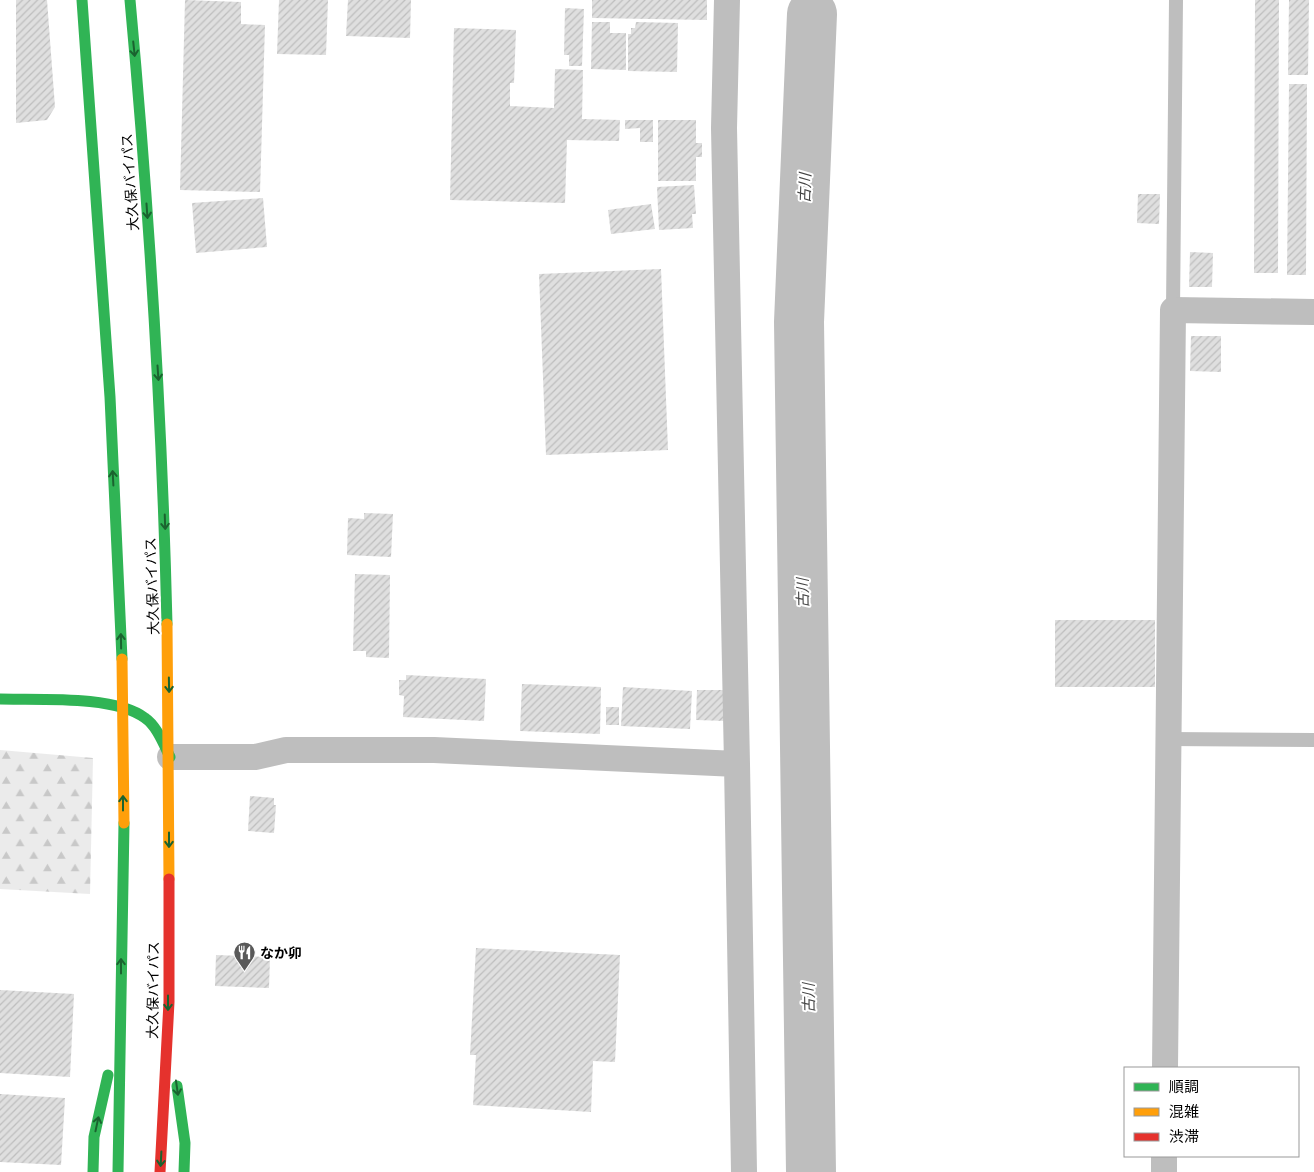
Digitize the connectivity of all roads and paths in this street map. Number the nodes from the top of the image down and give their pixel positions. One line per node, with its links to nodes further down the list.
1 (82, 0): 8 (main road, one-way to 1)
2 (130, 0): 11 (main road, 大久保バイパス, one-way to 11)
3 (726, 0): 12 (street)
4 (1176, 0): 5 (lane)
5 (1173, 310): 6 (street); 9 (street)
6 (1314, 312)
7 (0, 699): 8 (main road)
8 (123, 706): 11 (main road); 13 (main road, one-way to 8)
9 (1168, 738): 10 (lane); 15 (street)
10 (1314, 740)
11 (170, 757): 12 (street); 14 (main road, 大久保バイパス, one-way to 14)
12 (737, 764): 21 (street)
13 (121, 1014): 17 (main road, one-way to 13); 18 (main road)
14 (168, 1022): 19 (main road, 大久保バイパス, one-way to 19); 20 (main road, one-way to 20)
15 (1165, 1067)
16 (1164, 1157): 22 (street)
17 (93, 1172)
18 (118, 1172)
19 (160, 1172)
20 (184, 1172)
21 (744, 1172)
22 (1164, 1172)

